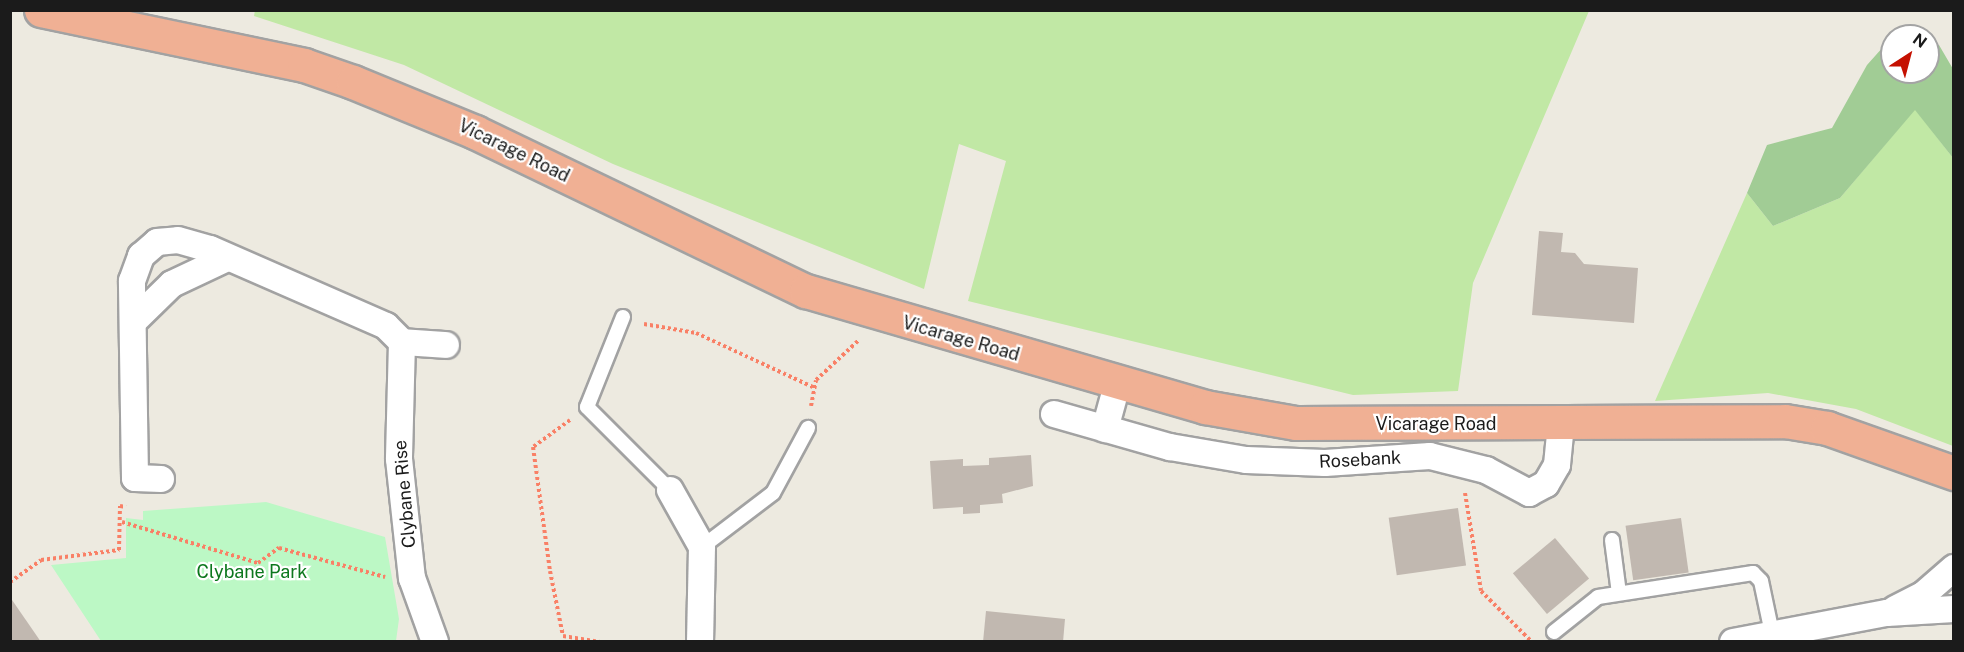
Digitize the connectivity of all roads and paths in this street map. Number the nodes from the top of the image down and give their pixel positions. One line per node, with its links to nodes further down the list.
1 (41, 10): 8 (highway, Vicarage Road)
2 (226, 258): 4 (street); 4 (street); 6 (street)
3 (623, 317): 9 (path); 10 (lane)
4 (132, 322): 17 (street)
5 (868, 332): 9 (path)
6 (402, 342): 7 (street); 25 (street, Clybane Rise)
7 (446, 345)
8 (1117, 385): 12 (highway, Vicarage Road); 14 (street)
9 (813, 387): 13 (path)
10 (588, 407): 19 (lane); 34 (path)
11 (1054, 414): 14 (street, Rosebank)
12 (1561, 424): 15 (street, Rosebank); 16 (highway, Vicarage Road)
13 (808, 428): 23 (lane)
14 (1105, 429): 15 (street, Rosebank)
15 (1461, 462): 36 (path)
16 (1939, 467): 20 (highway, Vicarage Road)
17 (135, 478): 18 (street); 21 (path)
18 (161, 479)
19 (670, 490): 23 (street)
20 (1953, 490)
21 (122, 522): 25 (path); 26 (path)
22 (1612, 540): 27 (lane)
23 (702, 547): 35 (street)
24 (1953, 568): 29 (street)
25 (412, 578): 33 (street, Clybane Rise)
26 (10, 582)
27 (1619, 593): 30 (lane); 31 (lane)
28 (1953, 609): 29 (street)
29 (1887, 613): 31 (street)
30 (1554, 632)
31 (1772, 633): 32 (street)
32 (1739, 641)
33 (435, 642)
34 (602, 642)
35 (700, 642)
36 (1532, 642)

